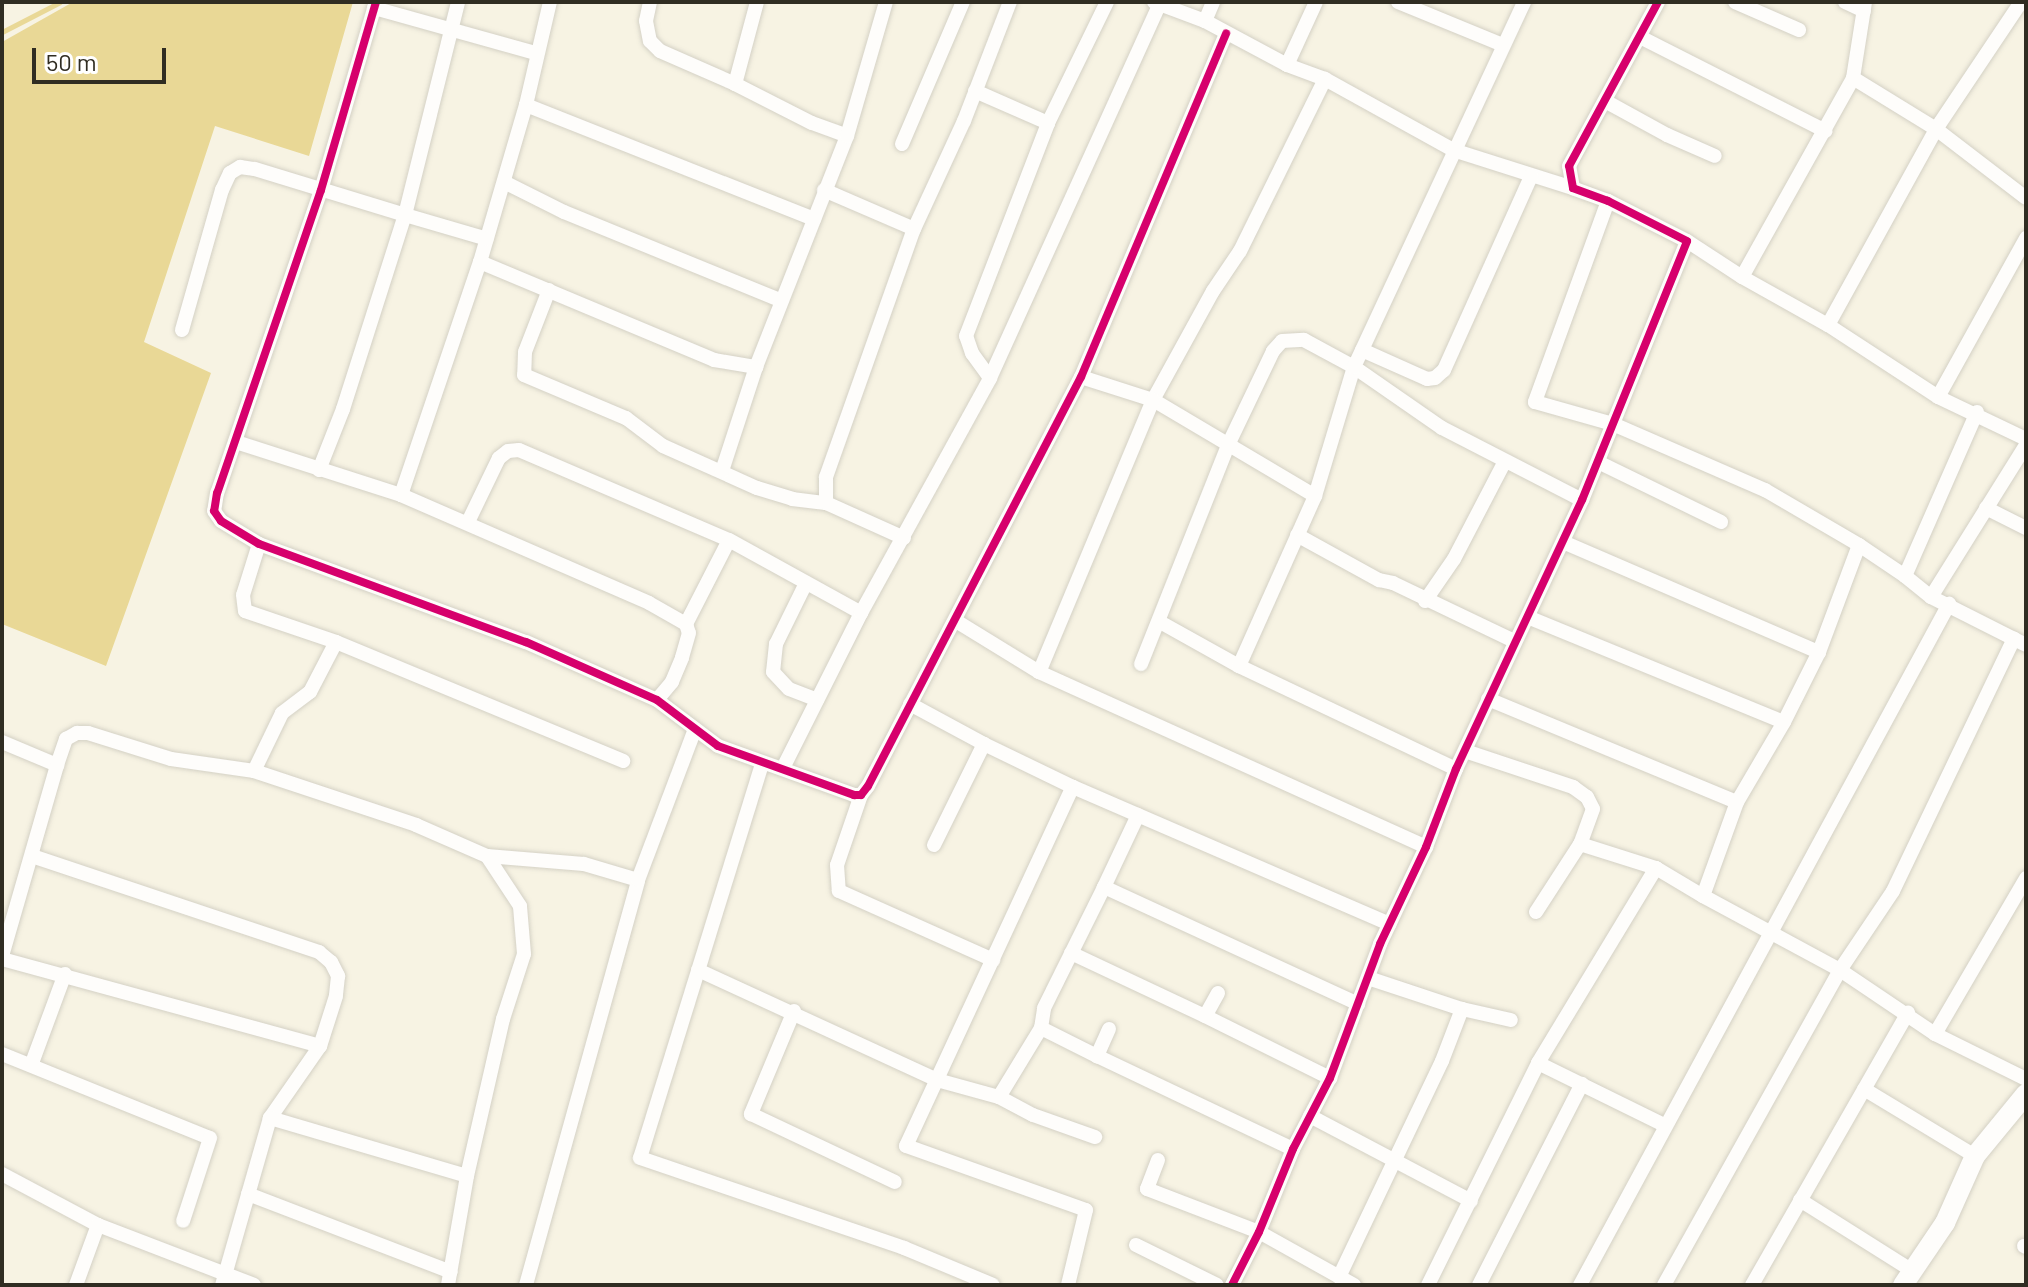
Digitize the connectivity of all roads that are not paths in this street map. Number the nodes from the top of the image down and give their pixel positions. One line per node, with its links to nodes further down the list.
1 (458, 2): 21 (street)
2 (550, 2): 26 (street)
3 (650, 2): 30 (street)
4 (757, 2): 30 (street)
5 (886, 2): 37 (street)
6 (963, 2): 38 (street)
7 (1010, 2): 31 (street)
8 (1107, 2): 34 (street)
9 (1213, 2): 20 (street)
10 (1316, 2): 27 (street)
11 (1398, 2): 25 (street)
12 (1524, 2): 25 (street)
13 (1658, 2): 24 (street)
14 (1735, 2): 22 (street)
15 (1845, 2): 19 (street)
16 (2021, 2): 35 (street)
17 (1156, 4): 20 (street); 64 (street)
18 (375, 5): 21 (street); 44 (street)
19 (1864, 6): 28 (street)
20 (1205, 21): 23 (street)
21 (449, 29): 26 (street); 48 (street)
22 (1799, 30)
23 (1226, 33): 27 (street); 63 (street)
24 (1640, 37): 32 (street); 36 (street)
25 (1503, 45): 39 (street)
26 (535, 53): 33 (street)
27 (1287, 65): 29 (street)
28 (1853, 78): 35 (street); 36 (street)
29 (1325, 79): 39 (street); 66 (street)
30 (735, 84): 37 (street)
31 (975, 91): 34 (street); 50 (street)
32 (1605, 101): 40 (street); 43 (street)
33 (526, 105): 42 (street); 49 (street)
34 (1048, 123): 64 (street)
35 (1936, 129): 46 (street); 58 (street)
36 (1825, 131): 55 (street)
37 (847, 136): 45 (street)
38 (902, 144)
39 (1453, 150): 41 (street); 60 (street)
40 (1715, 156)
41 (1531, 176): 43 (street); 60 (street)
42 (504, 182): 52 (street); 57 (street)
43 (1573, 188): 47 (street)
44 (321, 190): 48 (street); 59 (street); 70 (street)
45 (824, 190): 49 (street); 50 (street)
46 (2026, 198)
47 (1608, 201): 53 (street); 68 (street)
48 (405, 215): 52 (street); 75 (street)
49 (814, 219): 57 (street)
50 (914, 229): 80 (street)
51 (2026, 238): 65 (street)
52 (487, 239): 54 (street)
53 (1687, 241): 55 (street); 68 (street)
54 (480, 262): 56 (street); 77 (street)
55 (1742, 277): 58 (street)
56 (549, 290): 61 (street); 76 (street)
57 (782, 301): 61 (street)
58 (1828, 325): 65 (street)
59 (182, 330)
60 (1362, 350): 62 (street)
61 (756, 367): 76 (street)
62 (1354, 367): 71 (street); 74 (street); 78 (street)
63 (1081, 377): 66 (street); 98 (street)
64 (990, 378): 86 (street)
65 (1938, 397): 67 (street)
66 (1153, 400): 71 (street); 107 (street)
67 (1977, 412): 69 (street); 91 (street)
68 (1613, 424): 73 (street); 90 (street)
69 (2026, 439)
70 (236, 442): 75 (street); 89 (street)
71 (1229, 443): 78 (street); 99 (street)
72 (2026, 445): 81 (street)
73 (1598, 462): 79 (street); 83 (street)
74 (1504, 463): 79 (street); 94 (street)
75 (319, 470): 77 (street)
76 (722, 471): 80 (street)
77 (401, 495): 82 (street)
78 (1315, 496): 85 (street)
79 (1582, 500): 88 (street)
80 (826, 503): 86 (street)
81 (1986, 508): 84 (street); 93 (street)
82 (468, 522): 87 (street); 100 (street)
83 (1721, 522)
84 (2026, 528)
85 (1297, 535): 94 (street); 106 (street)
86 (904, 538): 96 (street)
87 (729, 540): 92 (street); 100 (street)
88 (1563, 542): 97 (street); 104 (street)
89 (259, 544): 102 (street); 109 (street)
90 (1859, 545): 91 (street); 104 (street)
91 (1905, 576): 93 (street)
92 (806, 583): 96 (street); 110 (street)
93 (1931, 597): 95 (street)
94 (1425, 601): 101 (street)
95 (1949, 604): 103 (street); 139 (street)
96 (861, 613): 110 (street)
97 (1530, 618): 101 (street); 112 (street)
98 (956, 621): 107 (street); 111 (street)
99 (1160, 622): 105 (street); 106 (street)
100 (686, 624): 109 (street)
101 (1514, 641): 108 (street)
102 (336, 642): 117 (street); 122 (street)
103 (2020, 642): 144 (street)
104 (1819, 652): 112 (street)
105 (1141, 664)
106 (1239, 666): 121 (street)
107 (1039, 672): 129 (street)
108 (1488, 699): 116 (street); 125 (street)
109 (657, 700): 113 (street)
110 (817, 700): 120 (street)
111 (910, 704): 115 (street); 124 (street)
112 (1784, 722): 125 (street)
113 (695, 729): 118 (street); 134 (street)
114 (2, 742): 119 (street)
115 (984, 744): 123 (street); 128 (street)
116 (1465, 751): 121 (street); 127 (street)
117 (623, 761)
118 (762, 764): 120 (street); 143 (street)
119 (57, 765): 122 (street); 130 (street)
120 (783, 768): 124 (street)
121 (1456, 769): 129 (street)
122 (254, 771): 131 (street)
123 (1073, 787): 126 (street); 142 (street)
124 (861, 795): 142 (street)
125 (1737, 802): 136 (street)
126 (1138, 815): 135 (street); 138 (street)
127 (1580, 844): 132 (street); 137 (street)
128 (934, 845)
129 (1426, 847): 138 (street)
130 (32, 856): 141 (street); 157 (street)
131 (487, 856): 134 (street); 178 (street)
132 (1656, 868): 136 (street); 161 (street)
133 (2026, 878): 156 (street)
134 (638, 880): 193 (street)
135 (1104, 887): 140 (street); 148 (street)
136 (1703, 896): 139 (street)
137 (1536, 912)
138 (1390, 924): 146 (street)
139 (1770, 934): 144 (street); 171 (street)
140 (1071, 953): 152 (street); 154 (street)
141 (2, 957): 145 (street)
142 (993, 960): 164 (street)
143 (698, 970): 150 (street); 194 (street)
144 (1840, 970): 151 (street); 202 (street)
145 (65, 974): 157 (street); 160 (street)
146 (1368, 978): 148 (street); 149 (street)
147 (1218, 993): 152 (street)
148 (1358, 1004): 162 (street)
149 (1462, 1009): 153 (street); 176 (street)
150 (794, 1011): 164 (street); 179 (street)
151 (1908, 1013): 156 (street); 166 (street)
152 (1205, 1016): 162 (street)
153 (1511, 1020)
154 (1041, 1028): 159 (street); 167 (street)
155 (1109, 1029): 159 (street)
156 (1935, 1034): 163 (street)
157 (320, 1046): 170 (street)
158 (2, 1054): 160 (street)
159 (1097, 1056): 173 (street)
160 (32, 1063): 183 (street)
161 (1538, 1063): 165 (street); 182 (street)
162 (1330, 1078): 169 (street)
163 (2026, 1079)
164 (937, 1080): 167 (street); 195 (street)
165 (1582, 1084): 171 (street); 200 (street)
166 (1864, 1089): 174 (street); 181 (street)
167 (999, 1097): 172 (street)
168 (2022, 1107): 174 (street)
169 (1310, 1116): 173 (street); 176 (street)
170 (270, 1118): 178 (street); 180 (street)
171 (1664, 1125): 201 (street)
172 (1095, 1137)
173 (1293, 1149): 185 (street)
174 (1975, 1156): 188 (street)
175 (1158, 1160): 185 (street)
176 (1396, 1161): 182 (street); 187 (street)
177 (2, 1176): 184 (street)
178 (467, 1176): 189 (street)
179 (895, 1182)
180 (248, 1194): 189 (street); 190 (street)
181 (1800, 1200): 188 (street); 203 (street)
182 (1471, 1201): 199 (street)
183 (183, 1221)
184 (98, 1225): 190 (street); 191 (street)
185 (1259, 1232): 187 (street); 197 (street)
186 (1136, 1245): 196 (street)
187 (1339, 1277): 198 (street)
188 (1907, 1278)
189 (450, 1279)
190 (223, 1280): 192 (street)
191 (76, 1285)
192 (254, 1285)
193 (526, 1285)
194 (993, 1285)
195 (1068, 1285)
196 (1217, 1285)
197 (1232, 1285)
198 (1354, 1285)
199 (1428, 1285)
200 (1479, 1285)
201 (1580, 1285)
202 (1664, 1285)
203 (1752, 1285)

